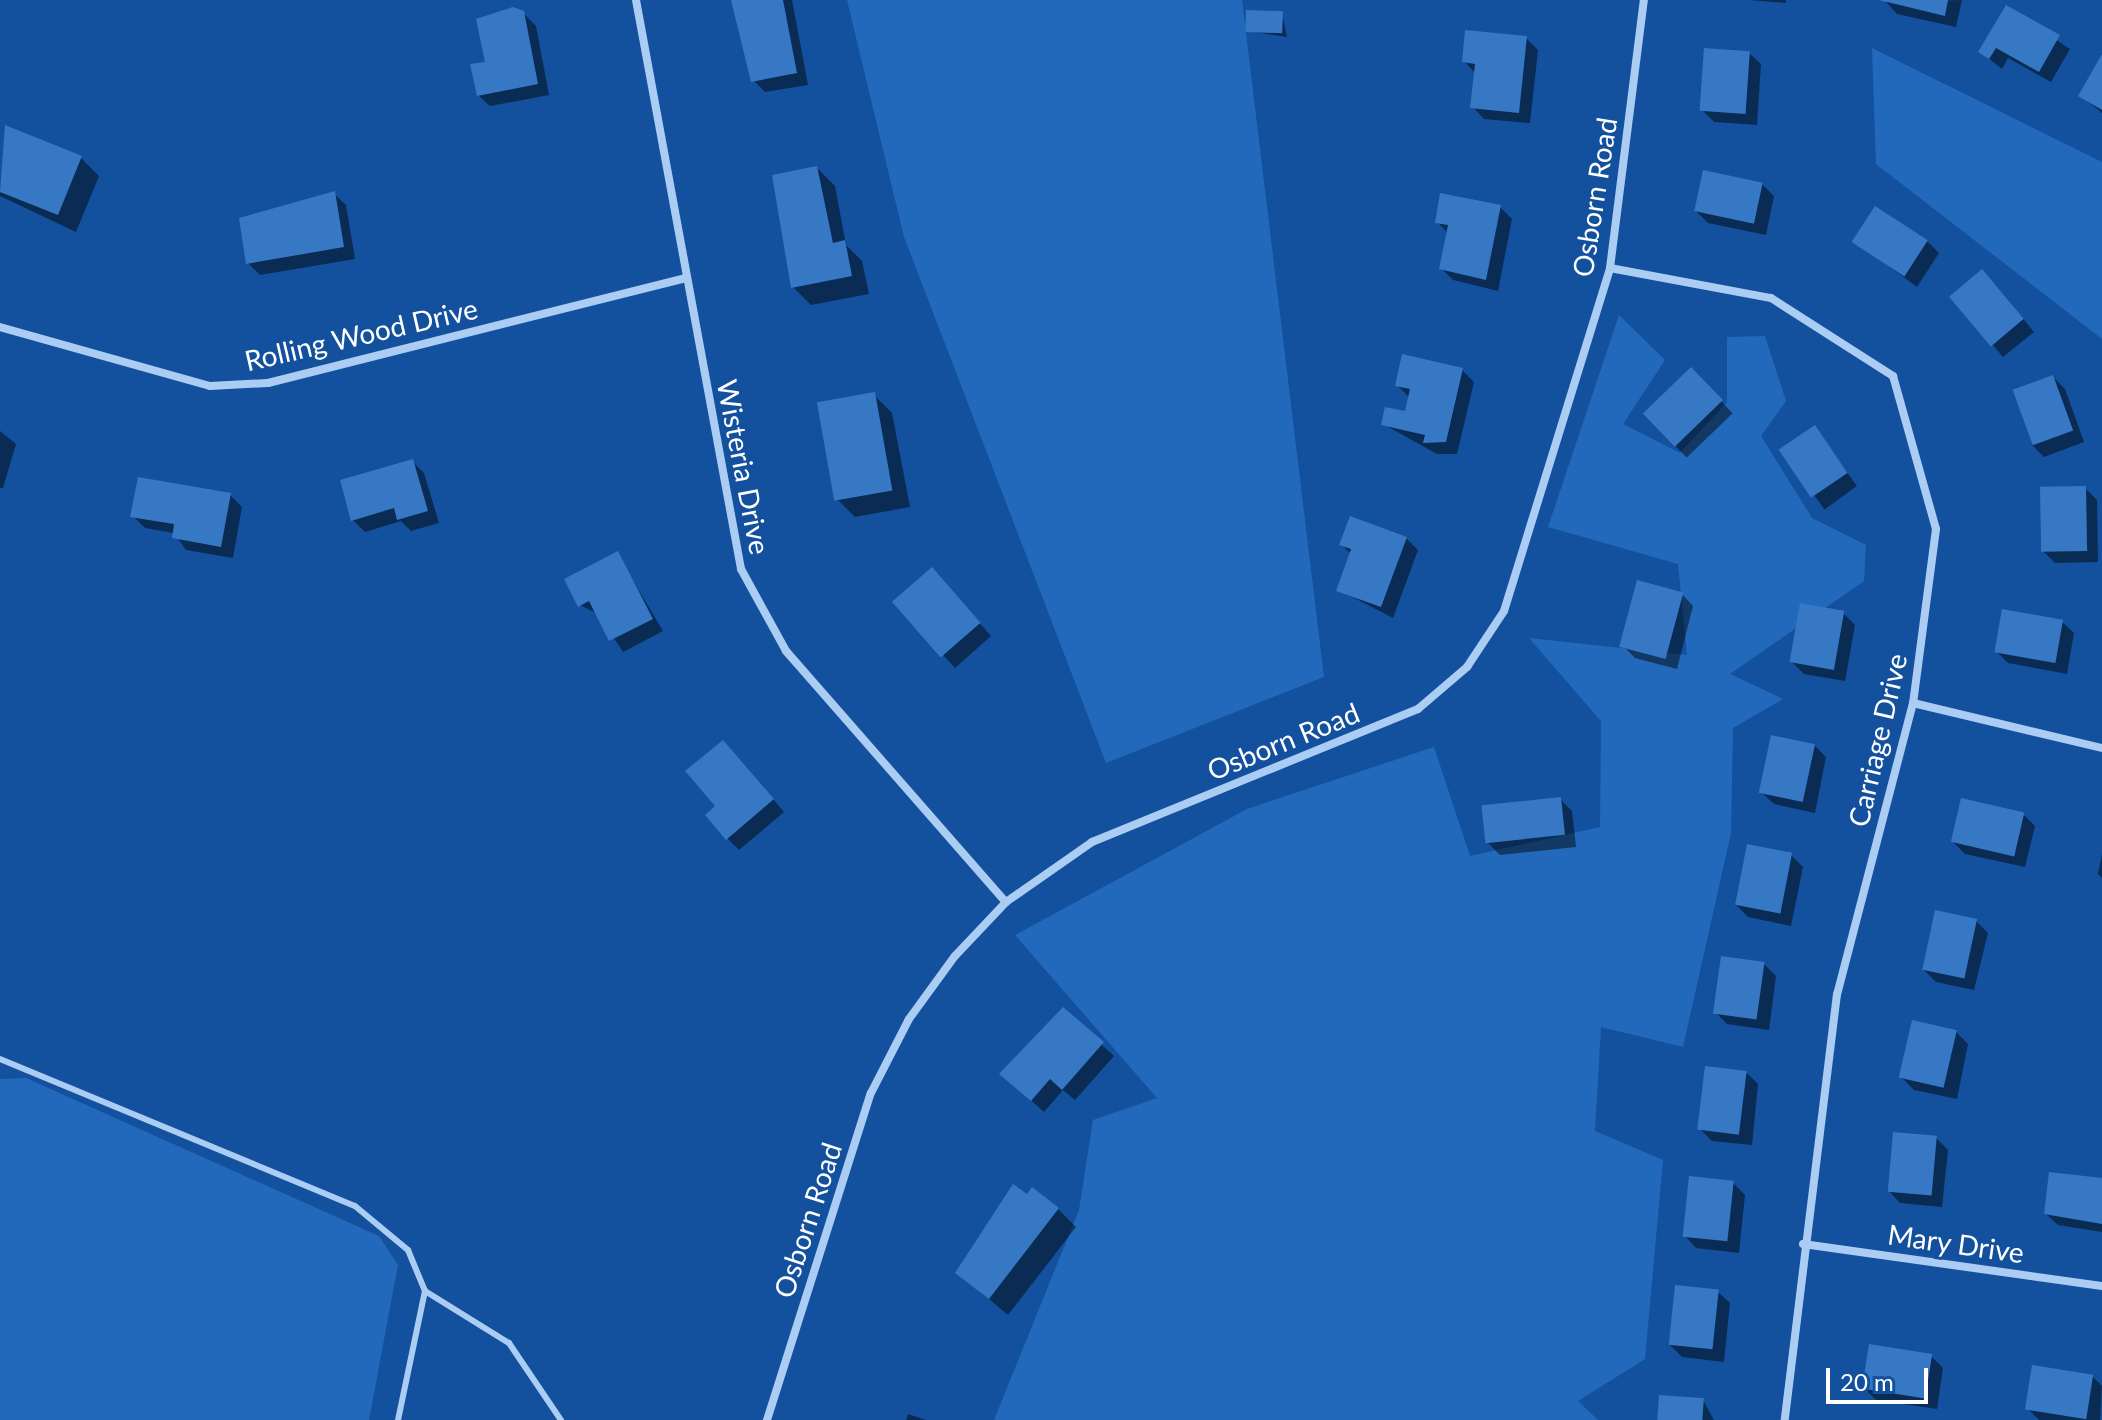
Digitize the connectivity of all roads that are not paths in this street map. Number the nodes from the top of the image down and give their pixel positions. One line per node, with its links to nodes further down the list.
1 (636, 0): 4 (street, Wisteria Drive)
2 (1644, 0): 3 (street, Osborn Road)
3 (1610, 268): 6 (street, Carriage Drive); 8 (street, Osborn Road)
4 (686, 278): 5 (street, Rolling Wood Drive); 8 (street, Wisteria Drive)
5 (0, 327)
6 (1913, 703): 7 (street); 10 (street, Carriage Drive)
7 (2102, 748)
8 (1006, 902): 15 (street, Osborn Road)
9 (0, 1059): 12 (lane)
10 (1803, 1244): 11 (street, Mary Drive); 16 (street, Carriage Drive)
11 (2102, 1286)
12 (425, 1291): 13 (lane); 14 (lane)
13 (398, 1420)
14 (561, 1420)
15 (767, 1420)
16 (1785, 1420)

